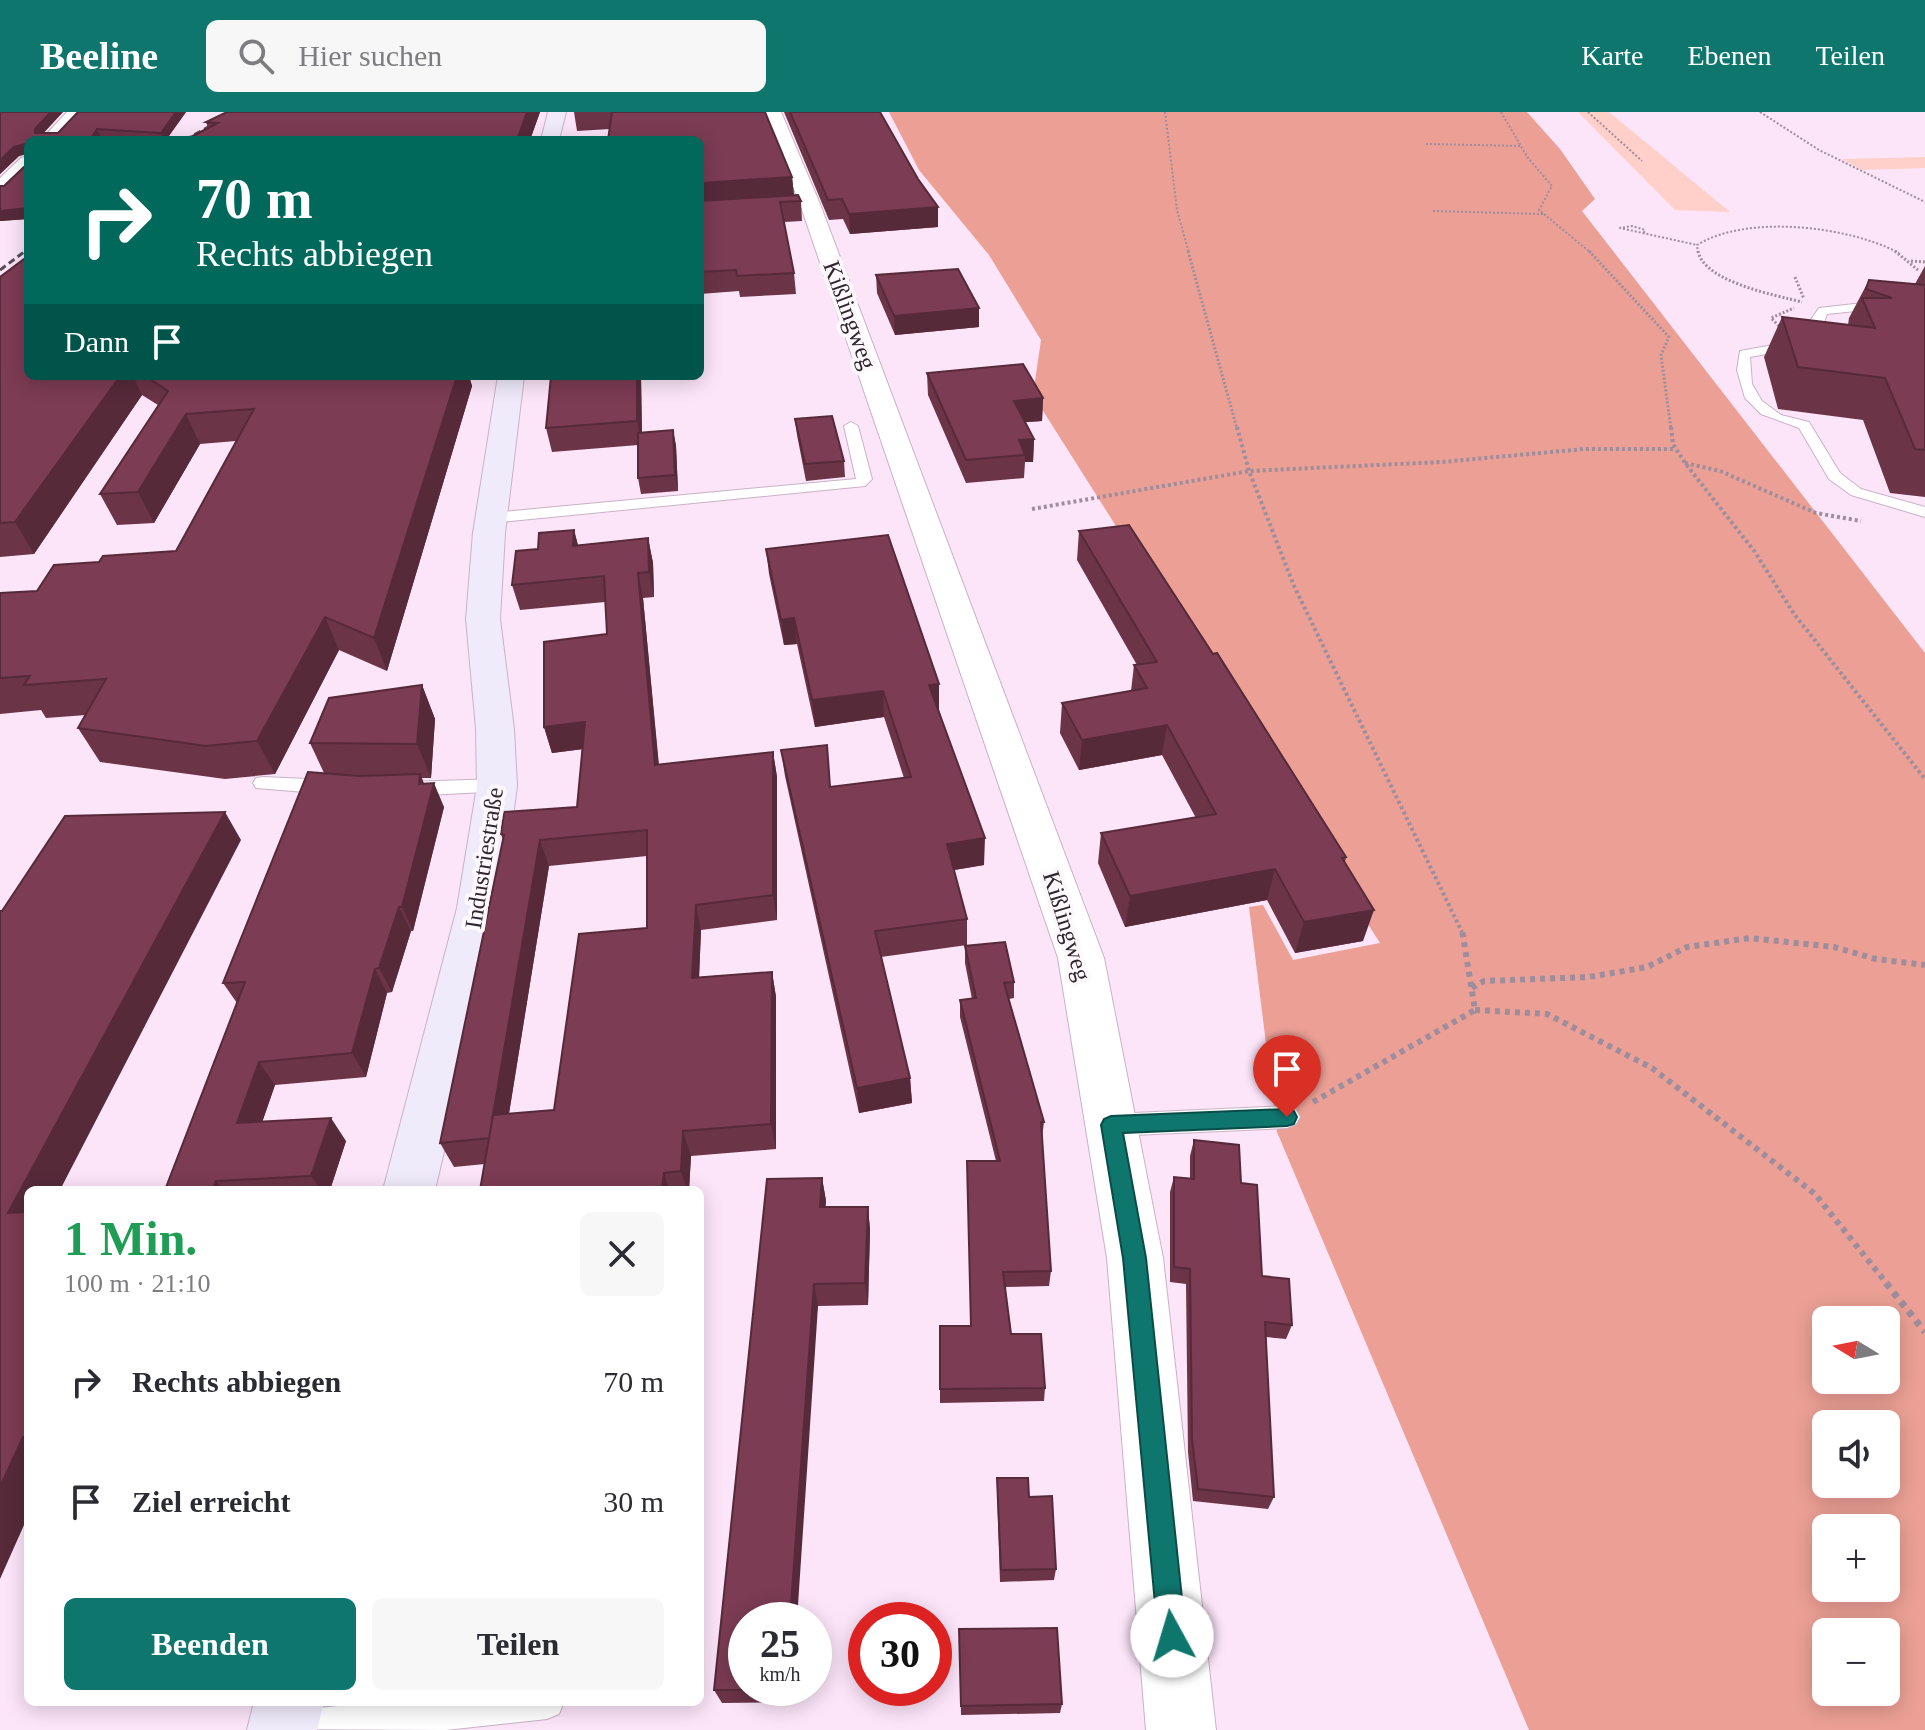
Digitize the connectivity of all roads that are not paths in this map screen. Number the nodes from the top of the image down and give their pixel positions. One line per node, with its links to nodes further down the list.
1 (77, 112): 4 (street)
2 (557, 112): 5 (street)
3 (772, 112): 18 (street, Kißlingweg)
4 (54, 136)
5 (551, 136)
6 (24, 166): 7 (street)
7 (0, 189)
8 (1881, 300): 11 (lane)
9 (510, 380): 12 (street, Industriestraße)
10 (851, 426): 12 (lane)
11 (1916, 506)
12 (491, 518): 14 (street, Industriestraße)
13 (263, 783): 15 (lane)
14 (497, 786): 16 (lane); 19 (street, Industriestraße)
15 (355, 789)
16 (384, 789)
17 (1287, 1117): 18 (lane)
18 (1111, 1125): 23 (street, Kißlingweg)
19 (410, 1186)
20 (288, 1706): 22 (street)
21 (509, 1706): 22 (lane)
22 (282, 1730)
23 (1181, 1730)

